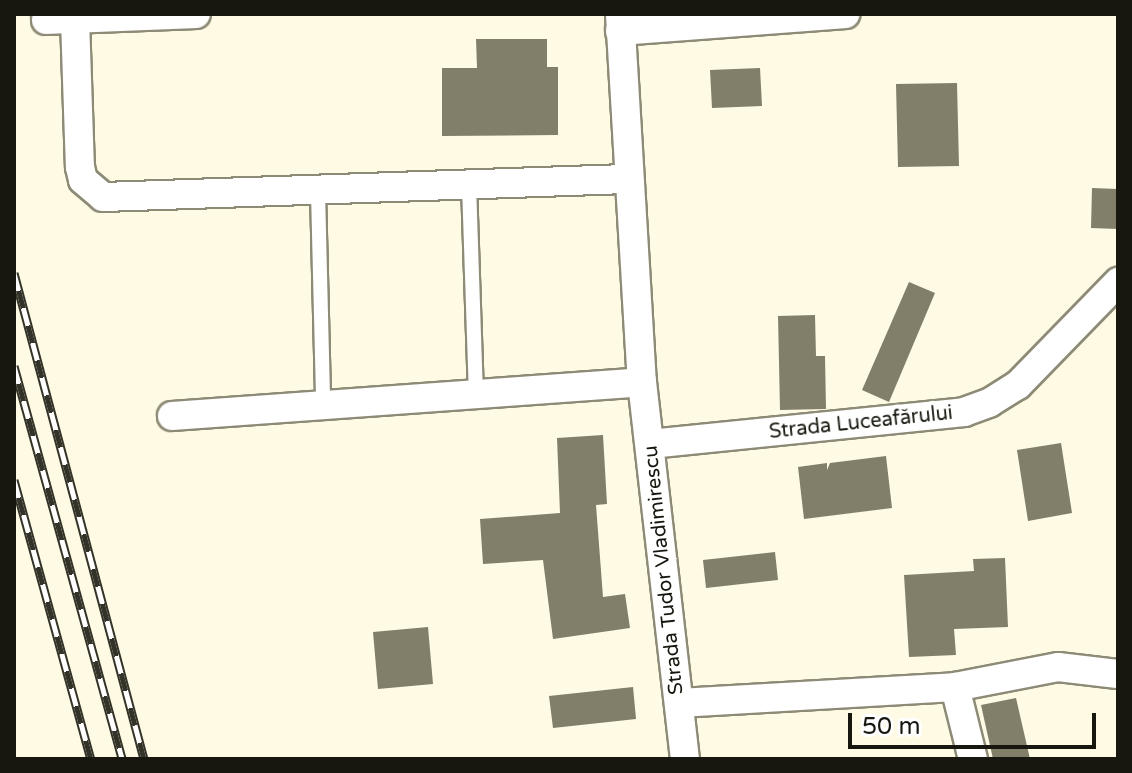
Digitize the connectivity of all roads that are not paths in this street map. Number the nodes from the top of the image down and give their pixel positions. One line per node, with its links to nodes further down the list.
1 (196, 14): 3 (street)
2 (845, 14): 5 (street)
3 (75, 19): 4 (street); 8 (street)
4 (46, 20)
5 (620, 23): 6 (street, Strada Tudor Vladimirescu)
6 (626, 179): 7 (street); 10 (street, Strada Tudor Vladimirescu)
7 (469, 185): 8 (street); 11 (lane)
8 (318, 192): 12 (lane)
9 (1118, 282): 14 (street, Strada Luceafărului)
10 (642, 382): 11 (street); 14 (street, Strada Tudor Vladimirescu)
11 (476, 394): 12 (street)
12 (323, 403): 13 (street)
13 (172, 416)
14 (650, 444): 17 (street, Strada Tudor Vladimirescu)
15 (1118, 674): 16 (street)
16 (955, 687): 17 (street); 19 (street)
17 (679, 703): 18 (street, Strada Tudor Vladimirescu)
18 (685, 759)
19 (973, 759)

